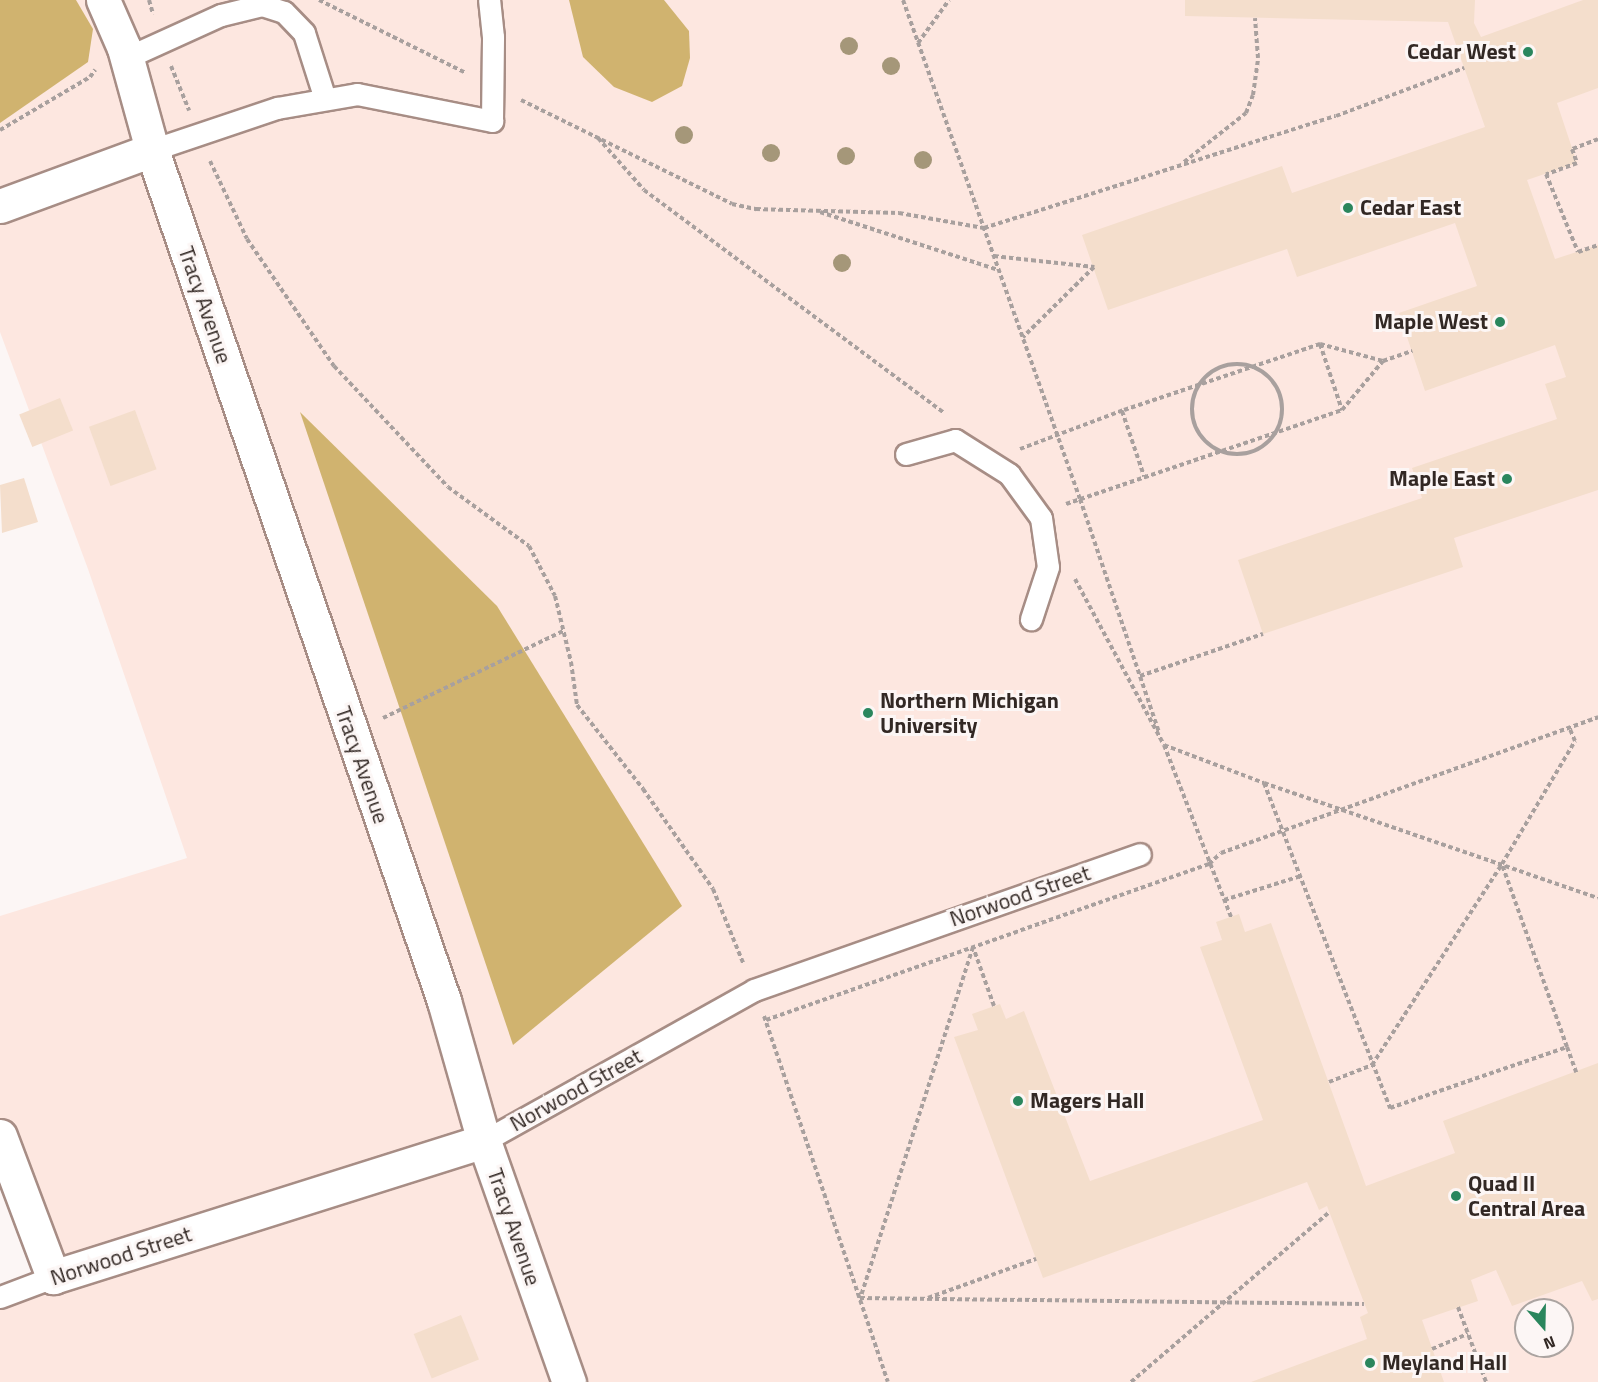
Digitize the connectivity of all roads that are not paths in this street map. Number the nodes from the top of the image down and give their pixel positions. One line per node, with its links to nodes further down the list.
1 (489, 0): 4 (lane)
2 (109, 14): 3 (street, Tracy Avenue)
3 (126, 58): 4 (lane); 5 (street, Tracy Avenue)
4 (325, 99): 5 (lane)
5 (152, 150): 6 (street); 11 (street, Tracy Avenue)
6 (0, 206)
7 (906, 454): 8 (lane)
8 (1031, 619)
9 (1140, 854): 11 (lane, Norwood Street)
10 (0, 1136): 12 (street)
11 (484, 1141): 12 (street, Norwood Street); 14 (street, Tracy Avenue)
12 (53, 1276): 13 (lane, Norwood Street)
13 (0, 1297)
14 (569, 1382)

